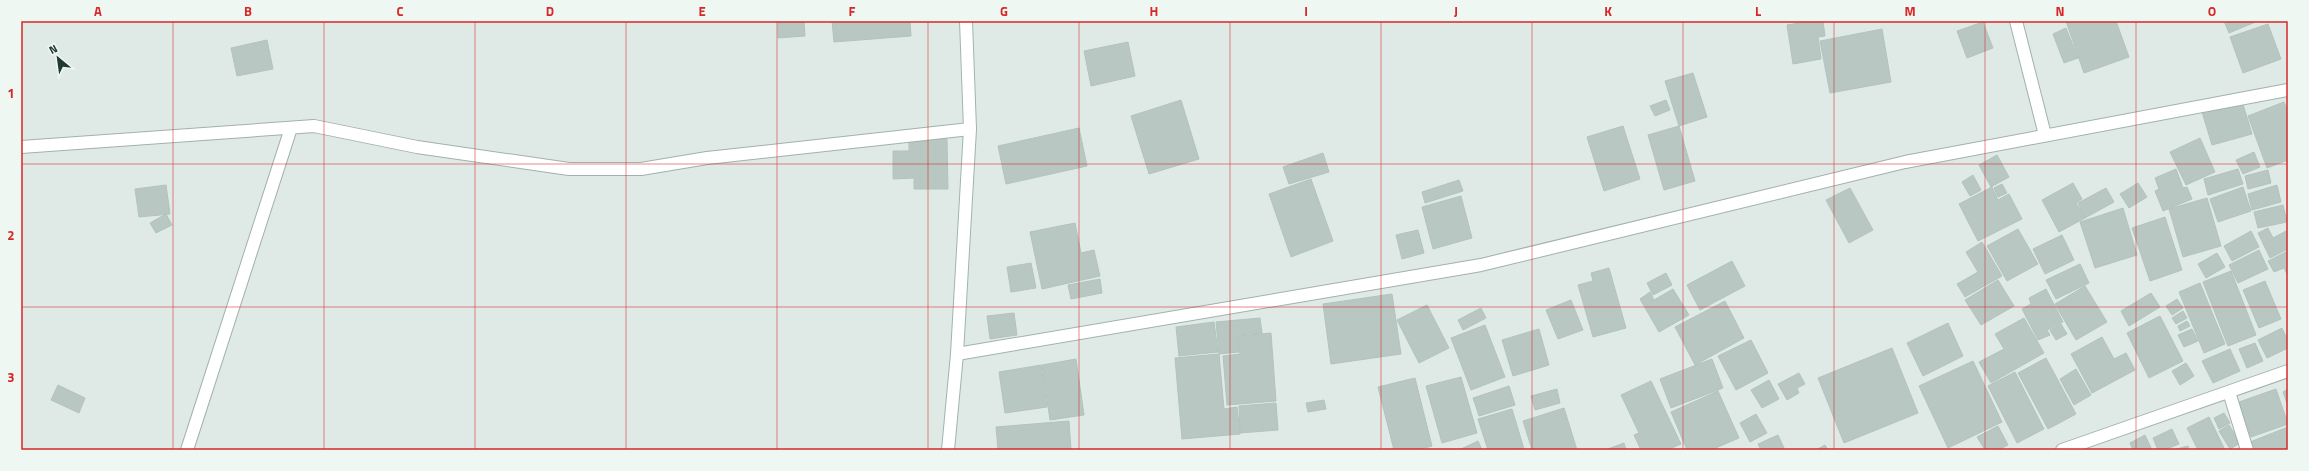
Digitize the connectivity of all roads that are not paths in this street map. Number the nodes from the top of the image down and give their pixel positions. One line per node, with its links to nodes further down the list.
1 (966, 21): 5 (street)
2 (2016, 21): 6 (street)
3 (2288, 90): 6 (street)
4 (291, 128): 5 (street); 7 (street); 11 (street)
5 (970, 129): 8 (street)
6 (2044, 135): 8 (street)
7 (21, 147)
8 (957, 354): 12 (street)
9 (2288, 371): 10 (street)
10 (2229, 392): 13 (street); 14 (street)
11 (186, 450)
12 (948, 450)
13 (2062, 450)
14 (2247, 450)

